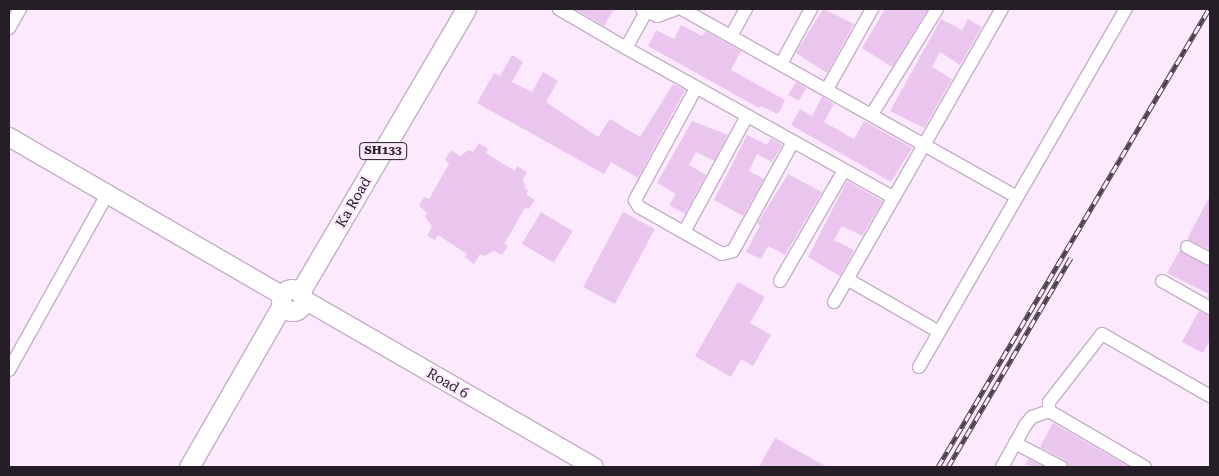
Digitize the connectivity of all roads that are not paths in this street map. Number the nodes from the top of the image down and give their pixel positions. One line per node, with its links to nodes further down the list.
1 (20, 9): 14 (street)
2 (452, 9): 35 (main road, Ka Road / SH133)
3 (466, 9): 35 (main road, Ka Road / SH133)
4 (559, 9): 16 (street)
5 (676, 9): 13 (street)
6 (682, 9): 15 (street)
7 (746, 9): 15 (street)
8 (811, 9): 17 (street)
9 (872, 9): 19 (street)
10 (937, 9): 20 (street)
11 (1002, 9): 24 (street)
12 (1126, 9): 27 (street)
13 (644, 10): 16 (street)
14 (9, 28)
15 (731, 36): 17 (street)
16 (626, 48): 18 (street)
17 (782, 64): 19 (street)
18 (696, 88): 21 (street); 29 (street)
19 (827, 89): 20 (street)
20 (872, 114): 24 (street)
21 (747, 116): 23 (street); 29 (street)
22 (9, 137): 26 (street)
23 (793, 142): 25 (street); 29 (street)
24 (924, 142): 27 (street); 28 (street)
25 (844, 170): 28 (street); 33 (street)
26 (108, 193): 35 (street); 40 (street)
27 (1015, 196): 38 (street)
28 (893, 197): 32 (street)
29 (684, 232)
30 (1187, 247): 31 (street)
31 (1210, 259)
32 (847, 279): 36 (street); 38 (street)
33 (780, 281)
34 (1162, 281): 37 (street)
35 (293, 300): 44 (main road, Ka Road / SH133); 45 (main road, Ka Road / SH133); 46 (street, Road 6); 47 (street, Road 6)
36 (834, 302)
37 (1210, 308)
38 (939, 332): 39 (street)
39 (919, 367)
40 (9, 370)
41 (1210, 396): 42 (street)
42 (1049, 411): 43 (street); 50 (street)
43 (1015, 443): 48 (street); 49 (street)
44 (189, 467)
45 (202, 467)
46 (575, 467)
47 (594, 467)
48 (1002, 467)
49 (1061, 467)
50 (1145, 467)

